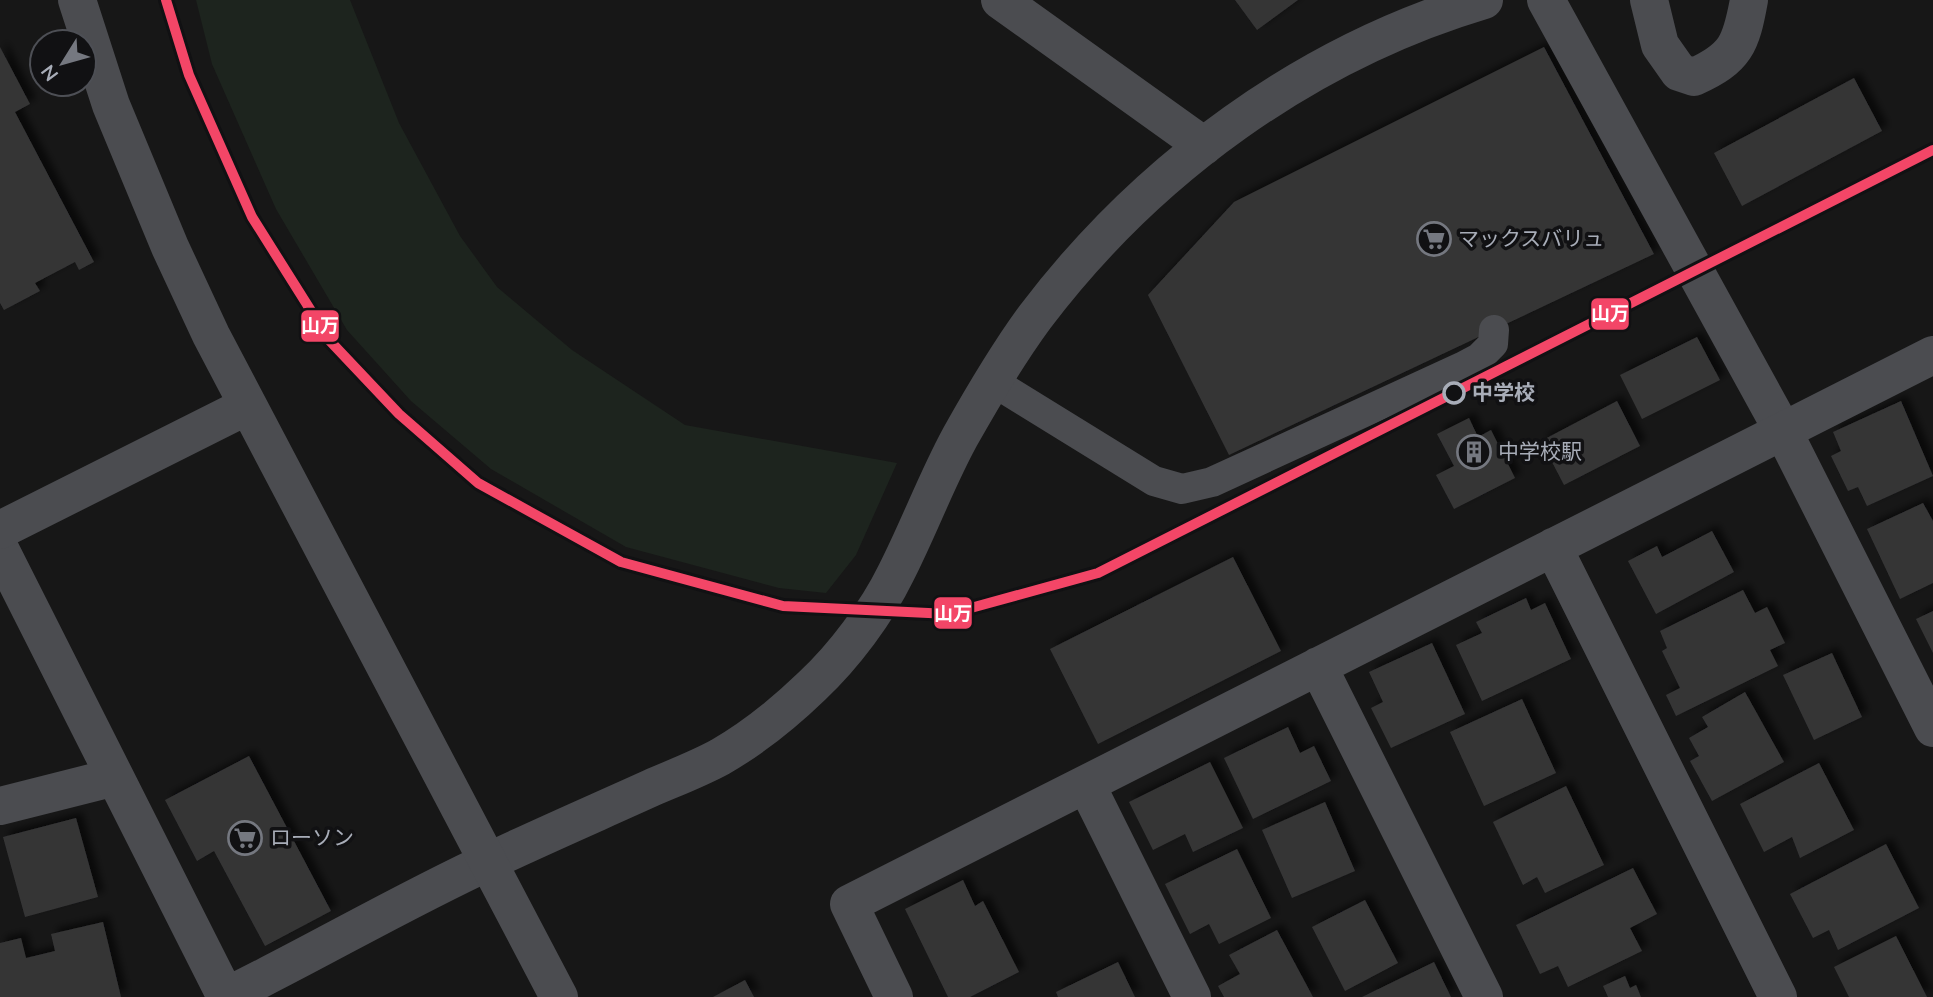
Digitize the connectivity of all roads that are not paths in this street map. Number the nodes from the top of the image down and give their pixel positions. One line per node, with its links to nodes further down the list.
1 (77, 0): 11 (street)
2 (1000, 0): 7 (street)
3 (1483, 0): 7 (street)
4 (1546, 0): 12 (street)
5 (1649, 0): 6 (street)
6 (1749, 0)
7 (1204, 146): 10 (street)
8 (1494, 330): 10 (lane)
9 (1933, 355): 12 (street)
10 (992, 381): 21 (street)
11 (247, 406): 13 (street); 21 (street)
12 (1783, 431): 14 (street); 17 (street)
13 (0, 530)
14 (1553, 547): 16 (street); 27 (street)
15 (0, 549): 18 (street)
16 (1318, 666): 19 (street); 26 (street)
17 (1933, 728)
18 (115, 777): 20 (street); 22 (street)
19 (1086, 784): 24 (street); 25 (street)
20 (0, 806)
21 (489, 861): 22 (street); 23 (street)
22 (225, 997)
23 (559, 997)
24 (894, 997)
25 (1192, 997)
26 (1484, 997)
27 (1778, 997)

